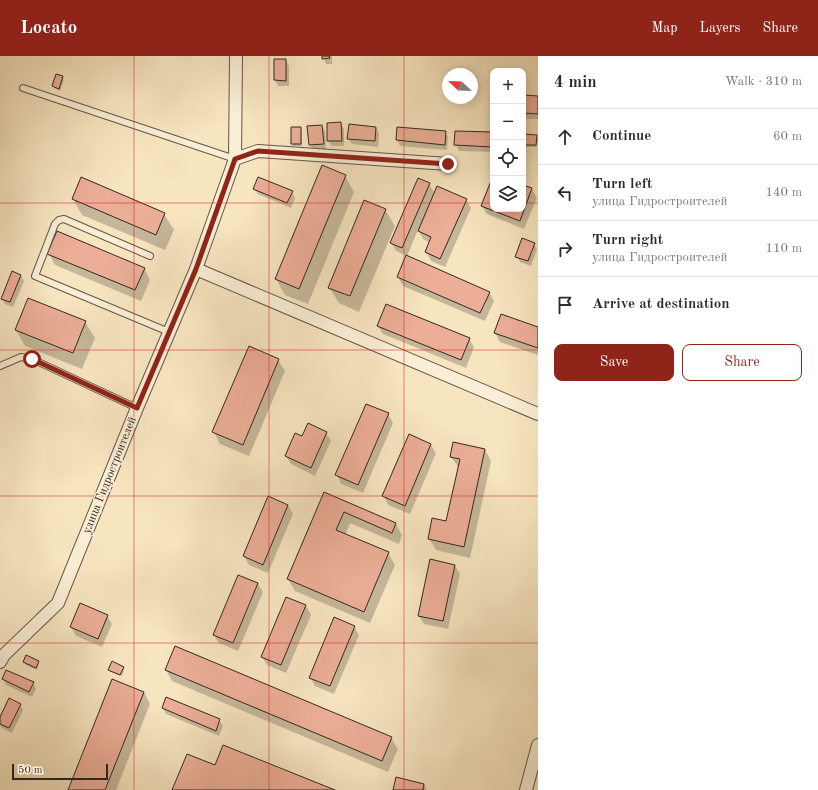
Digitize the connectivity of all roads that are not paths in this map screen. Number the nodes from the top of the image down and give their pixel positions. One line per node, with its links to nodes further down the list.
1 (236, 56): 3 (street, улица Гидростроителей)
2 (23, 88): 3 (lane)
3 (235, 159): 4 (street); 6 (street, улица Гидростроителей)
4 (448, 164)
5 (150, 256): 7 (lane)
6 (196, 269): 7 (street, улица Гидростроителей); 10 (street)
7 (169, 332): 9 (street, улица Гидростроителей)
8 (0, 366): 9 (lane)
9 (137, 408): 11 (street, улица Гидростроителей)
10 (538, 414)
11 (0, 662)
12 (538, 745): 13 (street)
13 (526, 790)

